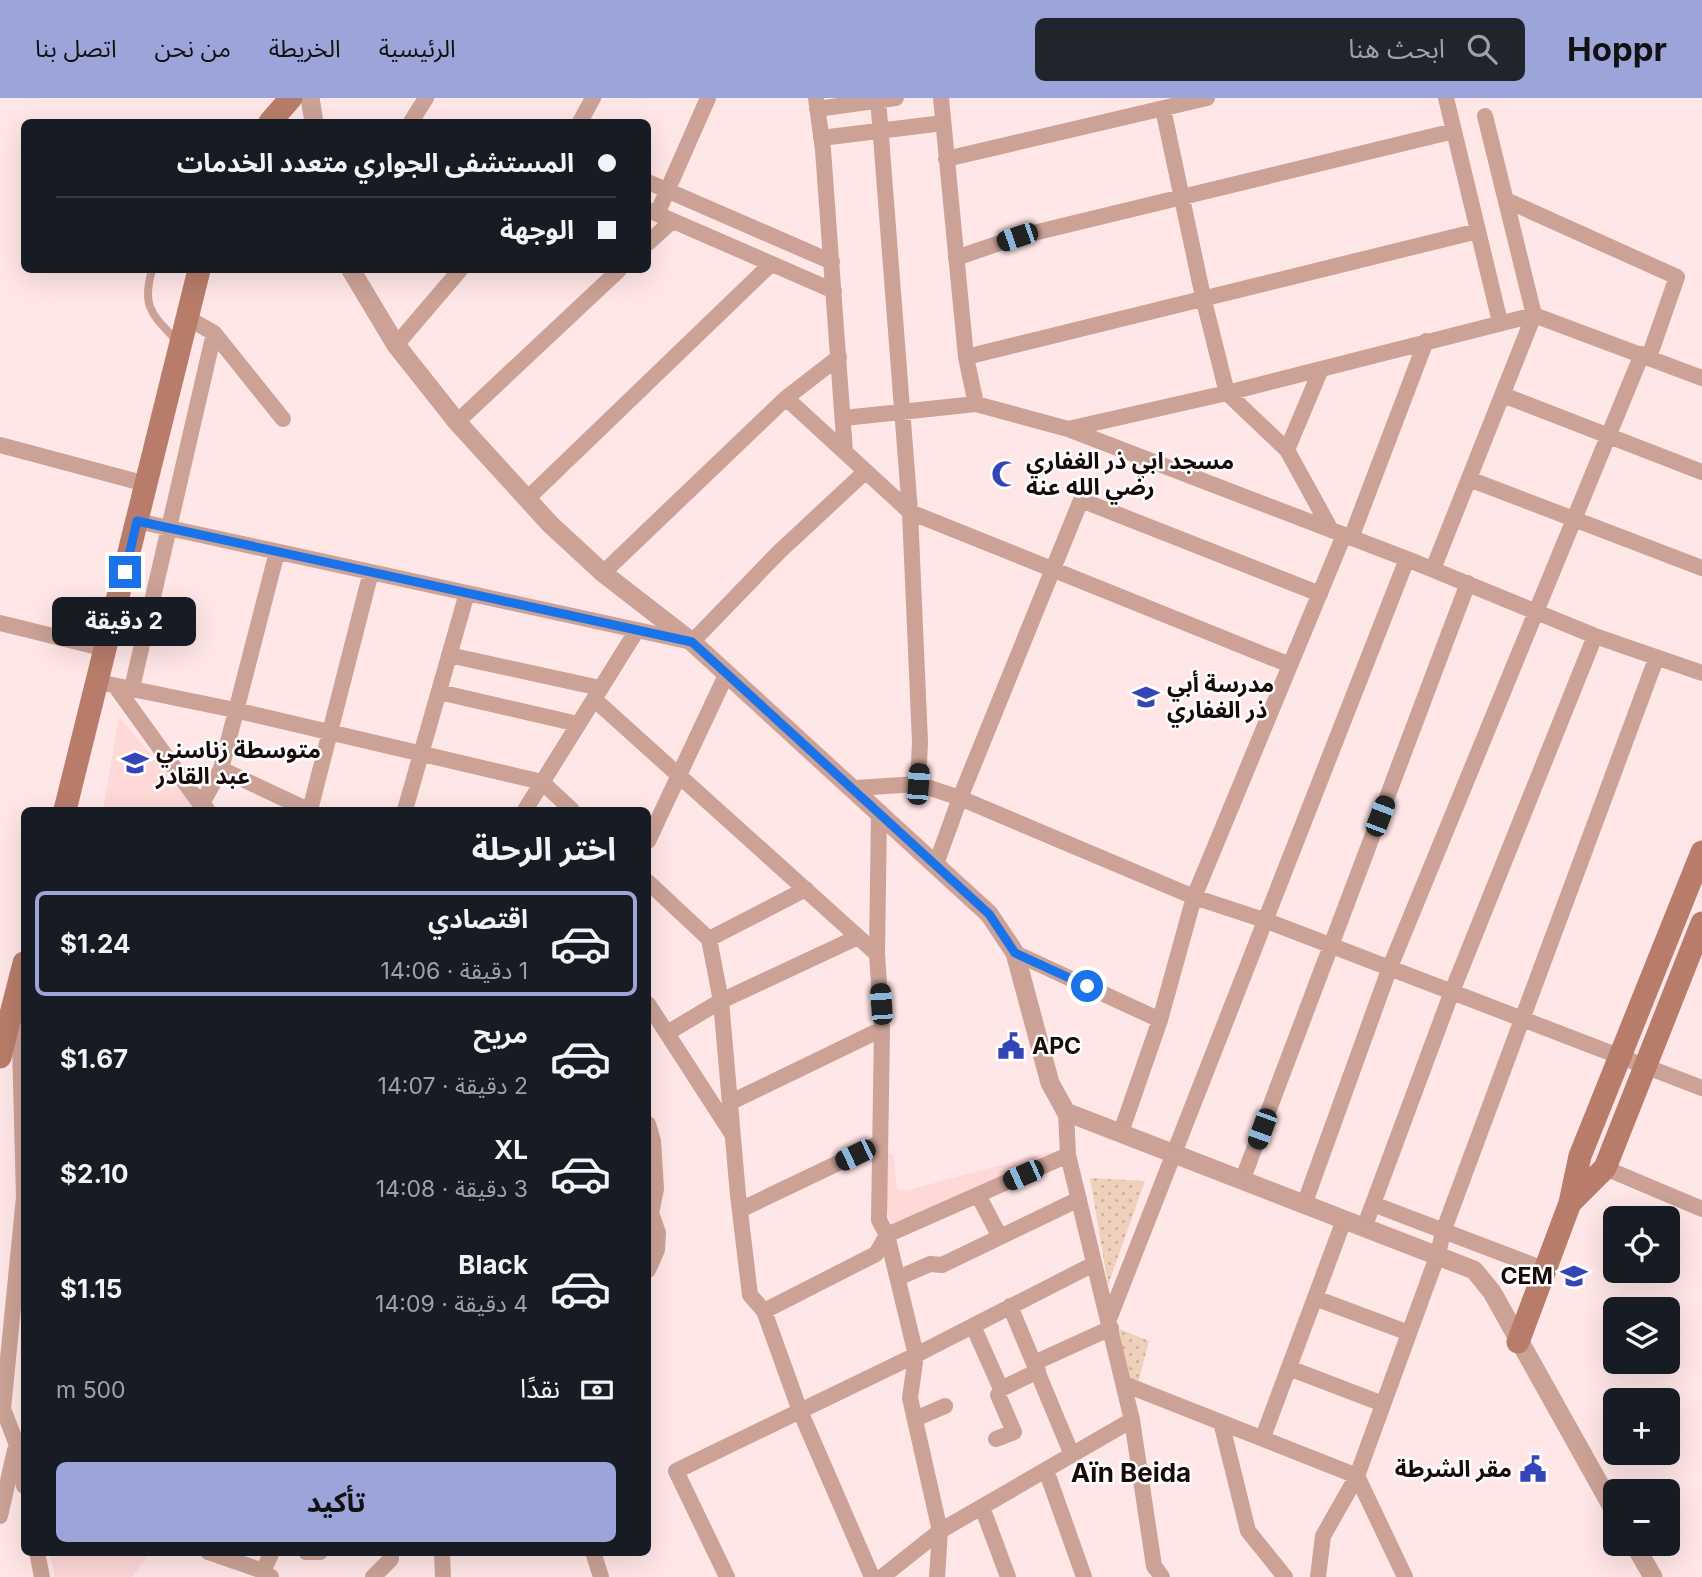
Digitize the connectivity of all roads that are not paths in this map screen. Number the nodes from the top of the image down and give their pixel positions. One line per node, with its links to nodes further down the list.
1 (290, 98): 15 (main road)
2 (310, 98): 16 (street)
3 (426, 98): 17 (street)
4 (574, 98): 13 (street)
5 (708, 98): 24 (street)
6 (896, 98): 10 (street)
7 (941, 98): 18 (street)
8 (1208, 98): 12 (street)
9 (1446, 98): 20 (street)
10 (878, 99): 11 (street); 19 (street)
11 (817, 103): 21 (street)
12 (1163, 109): 22 (street); 25 (street)
13 (587, 110)
14 (1485, 116): 26 (street)
15 (276, 119)
16 (314, 119)
17 (413, 119)
18 (943, 123): 19 (street); 22 (street)
19 (881, 131): 21 (street); 56 (street)
20 (1454, 131): 25 (street); 28 (street)
21 (821, 138): 31 (street)
22 (946, 159): 30 (street)
23 (651, 183): 24 (street)
24 (668, 191): 27 (street); 31 (street)
25 (1181, 198): 30 (street); 39 (street)
26 (1506, 200): 40 (street); 47 (street)
27 (659, 215): 29 (street); 32 (street)
28 (1478, 231): 39 (street); 42 (street)
29 (651, 235)
30 (956, 258): 49 (street)
31 (832, 262): 38 (street)
32 (771, 264): 38 (street); 69 (street)
33 (151, 273): 45 (lane)
34 (198, 273): 41 (main road)
35 (353, 273): 46 (street)
36 (457, 273): 46 (street)
37 (616, 273): 59 (street)
38 (834, 291): 48 (street)
39 (1203, 298): 49 (street); 52 (street)
40 (1534, 315): 42 (street); 47 (street); 53 (street)
41 (186, 317): 43 (street); 45 (main road)
42 (1500, 322): 44 (street)
43 (214, 333): 58 (street); 73 (street)
44 (1426, 341): 50 (street); 74 (street)
45 (180, 344): 68 (main road)
46 (396, 345): 59 (street)
47 (1645, 355): 51 (street); 61 (street)
48 (839, 357): 54 (street); 57 (street)
49 (966, 357): 55 (street)
50 (1321, 369): 52 (street); 63 (street)
51 (1702, 378)
52 (1227, 393): 60 (street); 63 (street)
53 (1503, 395): 61 (street); 67 (street)
54 (786, 398): 64 (street); 81 (street)
55 (976, 404): 56 (street); 60 (street)
56 (902, 413): 57 (street); 70 (street)
57 (844, 418): 64 (street)
58 (283, 419)
59 (457, 422): 69 (street)
60 (1068, 429): 74 (street)
61 (1609, 435): 66 (street); 72 (street)
62 (0, 445): 68 (street)
63 (1287, 450): 74 (street)
64 (845, 452): 65 (street)
65 (866, 471): 70 (street); 89 (street)
66 (1702, 472)
67 (1469, 478): 72 (street); 78 (street)
68 (146, 484): 71 (main road)
69 (527, 499): 81 (street)
70 (910, 512): 79 (street); 106 (street)
71 (137, 521): 73 (street); 90 (main road)
72 (1574, 521): 77 (street); 85 (street)
73 (171, 530): 75 (street); 96 (street)
74 (1342, 534): 76 (street); 84 (street)
75 (277, 552): 80 (street); 99 (street)
76 (1407, 559): 78 (street); 123 (street)
77 (1702, 568)
78 (1433, 569): 82 (street)
79 (1052, 571): 84 (street); 93 (street); 108 (street)
80 (371, 572): 83 (street); 101 (street)
81 (603, 572): 89 (street)
82 (1468, 583): 85 (street); 127 (street)
83 (467, 593): 87 (street); 91 (street)
84 (1320, 594): 93 (street)
85 (1537, 612): 88 (street); 132 (street)
86 (0, 623): 90 (street)
87 (637, 630): 89 (street); 98 (street)
88 (1595, 636): 92 (street); 134 (street)
89 (692, 642): 94 (street)
90 (106, 649): 96 (main road)
91 (449, 655): 97 (street); 98 (street)
92 (1656, 659): 95 (street); 138 (street)
93 (1290, 665): 122 (street)
94 (727, 673): 104 (street); 107 (street)
95 (1702, 673)
96 (115, 686): 99 (street); 109 (main road); 110 (street)
97 (439, 692): 100 (street); 102 (street)
98 (597, 693): 100 (street); 104 (street)
99 (235, 710): 101 (street); 103 (street)
100 (578, 724): 105 (street)
101 (332, 733): 102 (street); 112 (street)
102 (421, 754): 105 (street); 113 (street)
103 (221, 769): 110 (street); 111 (street)
104 (679, 774): 117 (street); 121 (street)
105 (542, 782): 114 (street); 115 (street)
106 (918, 784): 107 (street); 108 (street)
107 (855, 788): 116 (street)
108 (960, 798): 119 (street); 122 (street)
109 (66, 807)
110 (205, 807)
111 (303, 807)
112 (310, 807)
113 (406, 807)
114 (527, 807)
115 (569, 807)
116 (878, 811): 119 (street); 130 (street)
117 (651, 835)
118 (1702, 852): 128 (main road)
119 (936, 864): 129 (street)
120 (651, 885): 126 (street)
121 (806, 890): 125 (street); 126 (street)
122 (1194, 897): 123 (street); 137 (street)
123 (1267, 921): 127 (street); 152 (street)
124 (1702, 923): 131 (main road)
125 (858, 937): 130 (street); 135 (street)
126 (709, 939): 135 (street)
127 (1330, 945): 132 (street); 154 (street)
128 (1665, 946): 131 (street); 141 (main road)
129 (1015, 953): 137 (street); 146 (street)
130 (877, 954): 139 (street)
131 (1696, 958): 143 (main road)
132 (1390, 967): 134 (street); 159 (street)
133 (21, 978): 142 (main road)
134 (1451, 994): 138 (street); 158 (street)
135 (721, 1001): 140 (street); 145 (street)
136 (651, 1009): 140 (street)
137 (1160, 1020): 147 (street)
138 (1524, 1020): 141 (street); 167 (street)
139 (882, 1029): 145 (street); 150 (street)
140 (667, 1033): 149 (street)
141 (1620, 1056): 143 (street); 157 (main road)
142 (0, 1057)
143 (1646, 1066): 144 (street); 153 (main road)
144 (1702, 1088)
145 (731, 1102): 149 (street)
146 (1066, 1112): 147 (street); 151 (street)
147 (1121, 1132): 152 (street)
148 (651, 1134): 163 (street)
149 (733, 1135): 161 (street)
150 (878, 1144): 161 (street); 168 (street)
151 (1068, 1155): 155 (street); 156 (street)
152 (1172, 1155): 154 (street); 178 (street)
153 (1605, 1168): 157 (main road); 160 (street)
154 (1242, 1181): 159 (street)
155 (978, 1195): 168 (street); 169 (street)
156 (1079, 1199): 169 (street); 172 (street)
157 (1570, 1203): 173 (main road)
158 (1373, 1204): 166 (street); 167 (street)
159 (1304, 1205): 164 (street)
160 (1702, 1209)
161 (740, 1210): 177 (street)
162 (651, 1213): 171 (street)
163 (651, 1213)
164 (1344, 1220): 166 (street); 175 (street)
165 (21, 1225): 189 (street)
166 (1364, 1228): 170 (street)
167 (1443, 1232): 170 (street); 173 (street)
168 (887, 1235): 174 (street); 177 (street)
169 (1000, 1237): 174 (street)
170 (1438, 1254): 180 (street); 181 (street)
171 (651, 1263)
172 (1094, 1264): 176 (street); 178 (street)
173 (1546, 1269): 181 (main road)
174 (898, 1278): 182 (street)
175 (1315, 1298): 180 (street); 184 (street)
176 (1010, 1306): 179 (street); 183 (street)
177 (764, 1311): 190 (street)
178 (1110, 1324): 183 (street); 185 (street)
179 (973, 1326): 182 (street); 186 (street)
180 (1409, 1333): 187 (street)
181 (1518, 1342): 200 (street)
182 (916, 1355): 190 (street); 191 (street)
183 (1036, 1367): 186 (street); 197 (street)
184 (1289, 1368): 187 (street); 194 (street)
185 (1124, 1384): 192 (street); 193 (street)
186 (1001, 1389): 196 (street)
187 (1383, 1404): 199 (street)
188 (945, 1406): 191 (street)
189 (1, 1409): 195 (street)
190 (800, 1411): 217 (street); 218 (street)
191 (915, 1419): 203 (street)
192 (1132, 1420): 197 (street); 223 (street)
193 (1221, 1422): 194 (street); 224 (street)
194 (1263, 1437): 199 (street)
195 (21, 1438): 202 (street)
196 (996, 1439)
197 (1072, 1455): 198 (street)
198 (1046, 1470): 201 (street); 222 (street)
199 (1357, 1476): 225 (street); 226 (street)
200 (1603, 1490)
201 (982, 1507): 203 (street); 221 (street)
202 (1, 1508)
203 (940, 1531): 211 (street); 220 (street)
204 (38, 1556): 213 (street)
205 (219, 1556): 212 (street)
206 (271, 1556): 212 (street)
207 (391, 1556): 214 (street)
208 (442, 1556): 215 (street)
209 (594, 1556): 216 (street)
210 (1641, 1556): 227 (street)
211 (902, 1570): 219 (street)
212 (267, 1574)
213 (42, 1577)
214 (373, 1577)
215 (443, 1577)
216 (601, 1577)
217 (727, 1577)
218 (872, 1577)
219 (882, 1577)
220 (937, 1577)
221 (1008, 1577)
222 (1084, 1577)
223 (1162, 1577)
224 (1285, 1577)
225 (1318, 1577)
226 (1405, 1577)
227 (1653, 1577)

